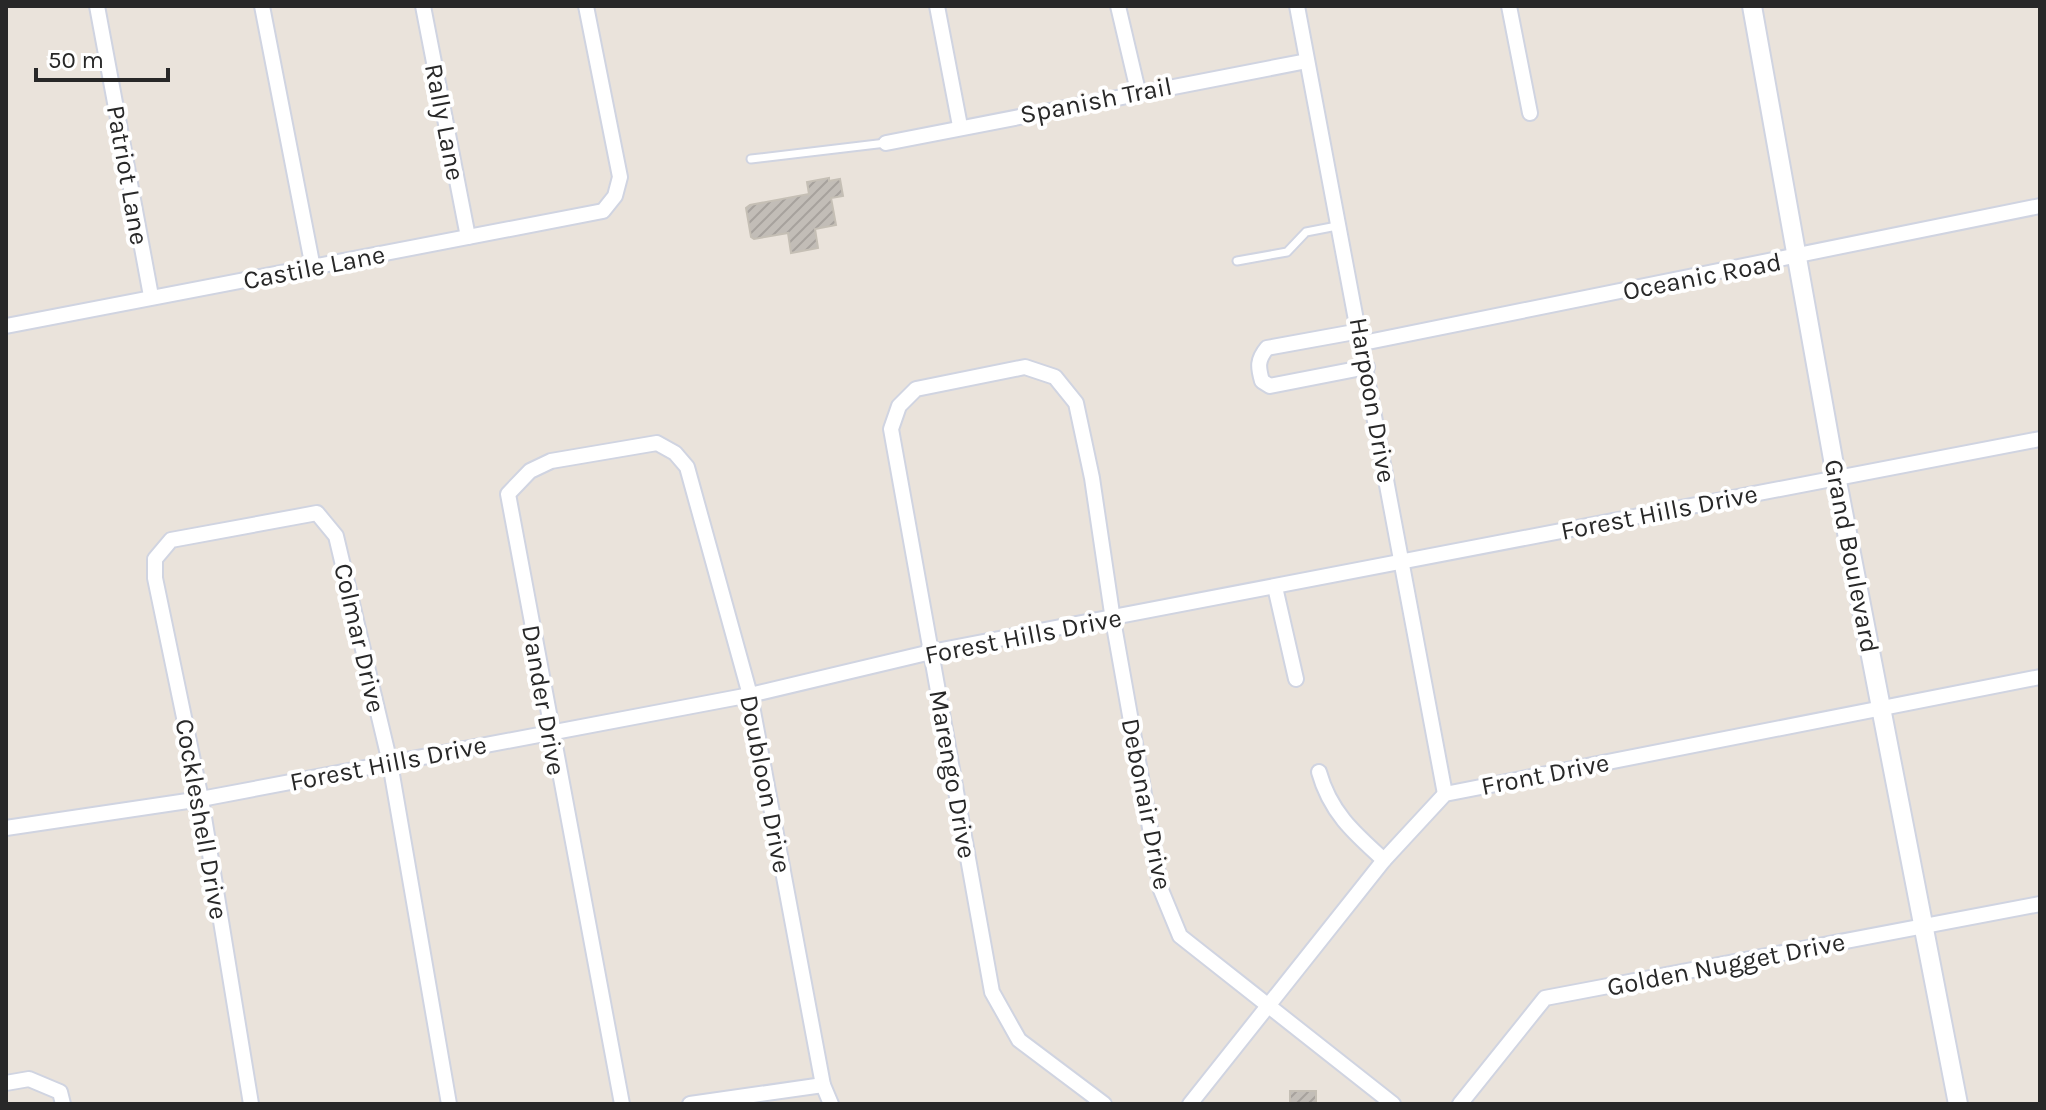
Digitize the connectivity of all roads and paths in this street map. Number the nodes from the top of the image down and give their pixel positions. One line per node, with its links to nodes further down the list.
1 (97, 6): 22 (street, Patriot Lane)
2 (262, 6): 21 (street)
3 (423, 6): 18 (street, Rally Lane)
4 (586, 6): 18 (street, Castile Lane)
5 (937, 6): 13 (street)
6 (1118, 6): 11 (street)
7 (1297, 6): 10 (street, Harpoon Drive)
8 (1509, 6): 12 (street)
9 (1752, 6): 19 (street, Grand Boulevard)
10 (1307, 61): 11 (street, Spanish Trail); 17 (street, Harpoon Drive)
11 (1138, 91): 13 (street, Spanish Trail)
12 (1530, 113)
13 (960, 126): 14 (street, Spanish Trail)
14 (886, 143): 15 (lane)
15 (751, 159)
16 (2040, 206): 19 (street, Oceanic Road)
17 (1339, 225): 20 (lane); 24 (street, Harpoon Drive)
18 (468, 237): 21 (street, Castile Lane)
19 (1799, 257): 24 (street, Oceanic Road); 29 (street, Grand Boulevard)
20 (1237, 261)
21 (313, 268): 22 (street, Castile Lane)
22 (151, 296): 23 (street, Castile Lane)
23 (6, 326)
24 (1362, 337): 25 (street, Harpoon Drive); 25 (street, Oceanic Road)
25 (1367, 367): 31 (street, Harpoon Drive)
26 (1076, 403): 33 (street, Debonair Drive); 34 (street, Marengo Drive)
27 (2040, 439): 29 (street, Forest Hills Drive)
28 (687, 467): 37 (street, Doubloon Drive); 39 (street, Dander Drive)
29 (1836, 476): 31 (street, Forest Hills Drive); 38 (street, Grand Boulevard)
30 (171, 540): 40 (street, Colmar Drive); 43 (street, Cockleshell Drive)
31 (1402, 563): 32 (street, Forest Hills Drive); 42 (street, Harpoon Drive)
32 (1275, 587): 33 (street, Forest Hills Drive); 36 (street)
33 (1113, 620): 34 (street, Forest Hills Drive); 48 (street, Debonair Drive)
34 (931, 652): 37 (street, Forest Hills Drive); 57 (street, Marengo Drive)
35 (2040, 677): 38 (street, Front Drive)
36 (1296, 679)
37 (750, 695): 39 (street, Forest Hills Drive); 50 (street, Doubloon Drive)
38 (1881, 709): 42 (street, Front Drive); 47 (street, Grand Boulevard)
39 (550, 733): 40 (street, Forest Hills Drive); 54 (street, Dander Drive)
40 (390, 763): 43 (street, Forest Hills Drive); 53 (street, Colmar Drive)
41 (1319, 772): 45 (street)
42 (1445, 794): 45 (street, Front Drive)
43 (201, 799): 44 (street, Forest Hills Drive); 52 (street, Cockleshell Drive)
44 (6, 828)
45 (1384, 860): 48 (street, Front Drive)
46 (2040, 904): 47 (street, Golden Nugget Drive)
47 (1924, 926): 60 (street, Golden Nugget Drive); 61 (street, Grand Boulevard)
48 (1267, 1008): 58 (street, Front Drive); 59 (street, Debonair Drive)
49 (6, 1083): 51 (street)
50 (823, 1085): 55 (street); 56 (street, Doubloon Drive)
51 (62, 1098)
52 (251, 1104)
53 (449, 1104)
54 (622, 1104)
55 (690, 1104)
56 (831, 1104)
57 (1104, 1104)
58 (1190, 1104)
59 (1393, 1104)
60 (1460, 1104)
61 (1958, 1104)

